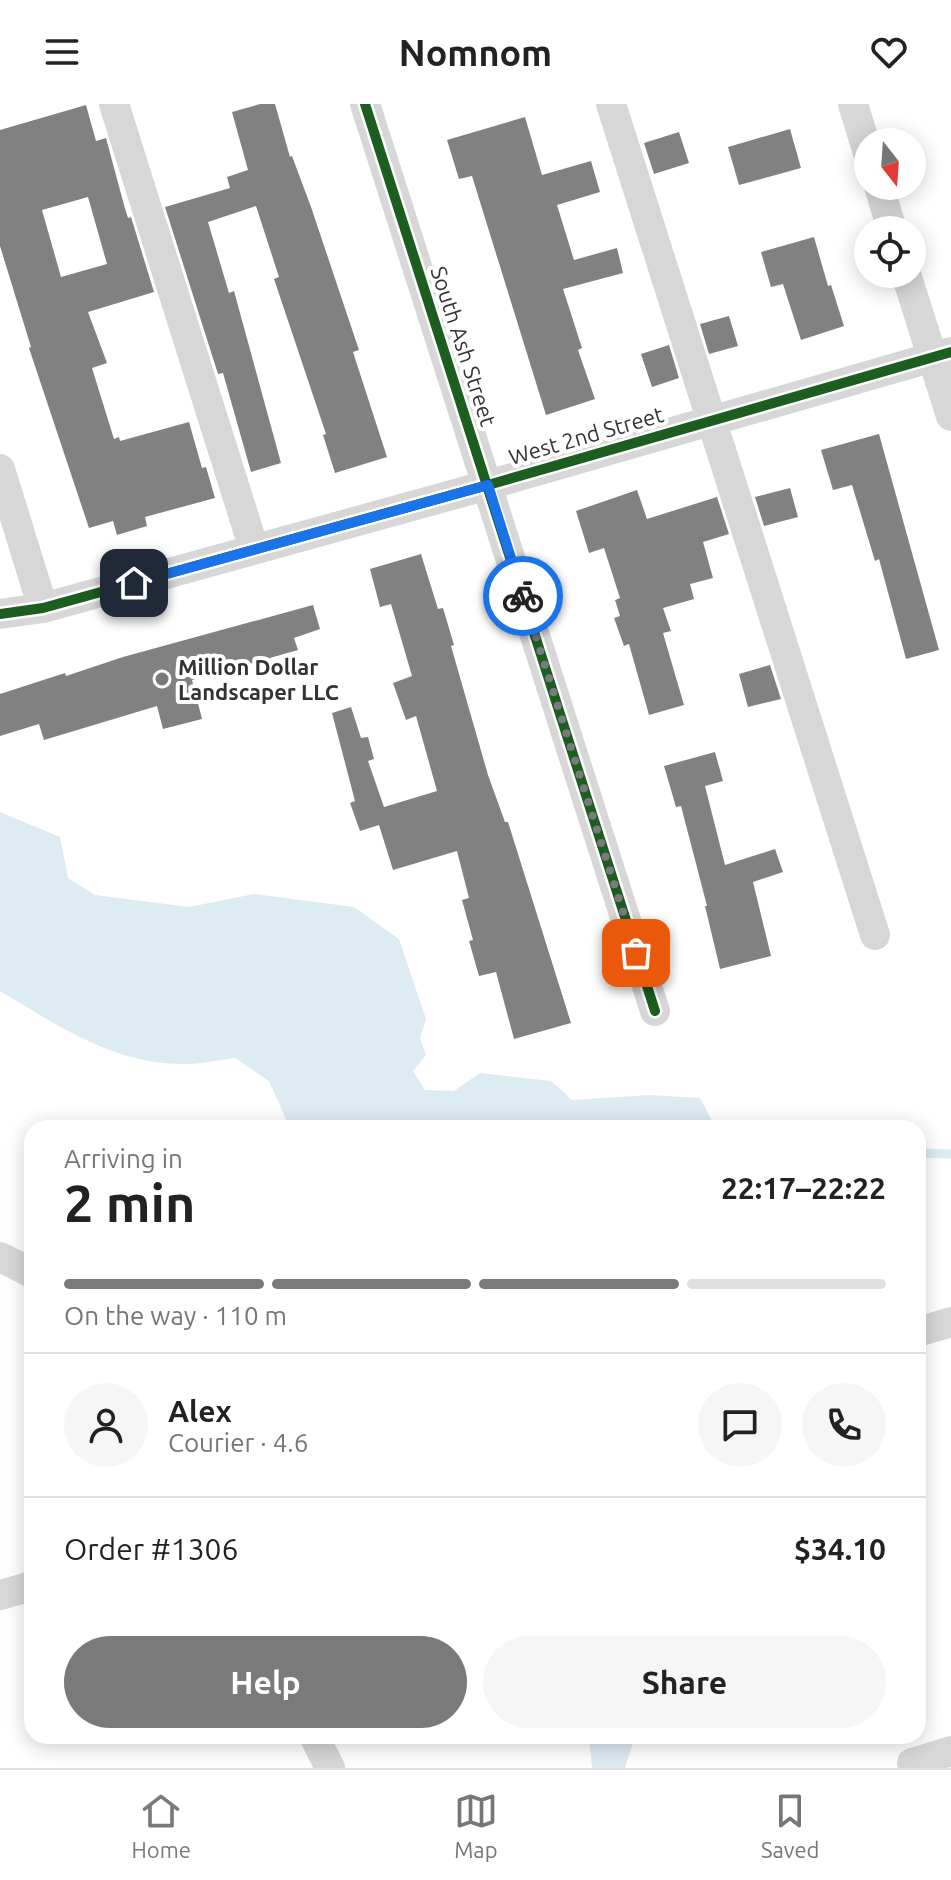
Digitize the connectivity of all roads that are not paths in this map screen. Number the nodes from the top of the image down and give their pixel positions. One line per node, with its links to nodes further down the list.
1 (114, 104): 12 (street)
2 (365, 104): 11 (street, South Ash Street)
3 (611, 104): 9 (street)
4 (853, 104): 5 (street)
5 (860, 128)
6 (912, 288): 7 (street)
7 (942, 354): 8 (street); 9 (street, West 2nd Street)
8 (951, 416)
9 (711, 420): 11 (street, West 2nd Street); 15 (street)
10 (0, 469): 13 (street)
11 (488, 485): 12 (street, West 2nd Street); 16 (street, South Ash Street)
12 (254, 549): 13 (street, West 2nd Street)
13 (43, 608): 14 (street, West 2nd Street)
14 (0, 614)
15 (875, 935)
16 (655, 1011)
17 (0, 1257): 18 (street)
18 (24, 1269)
19 (951, 1322): 20 (street)
20 (926, 1330)
21 (24, 1588): 22 (street)
22 (0, 1595)
23 (318, 1744): 26 (street)
24 (951, 1751): 25 (street)
25 (910, 1756)
26 (330, 1768)

